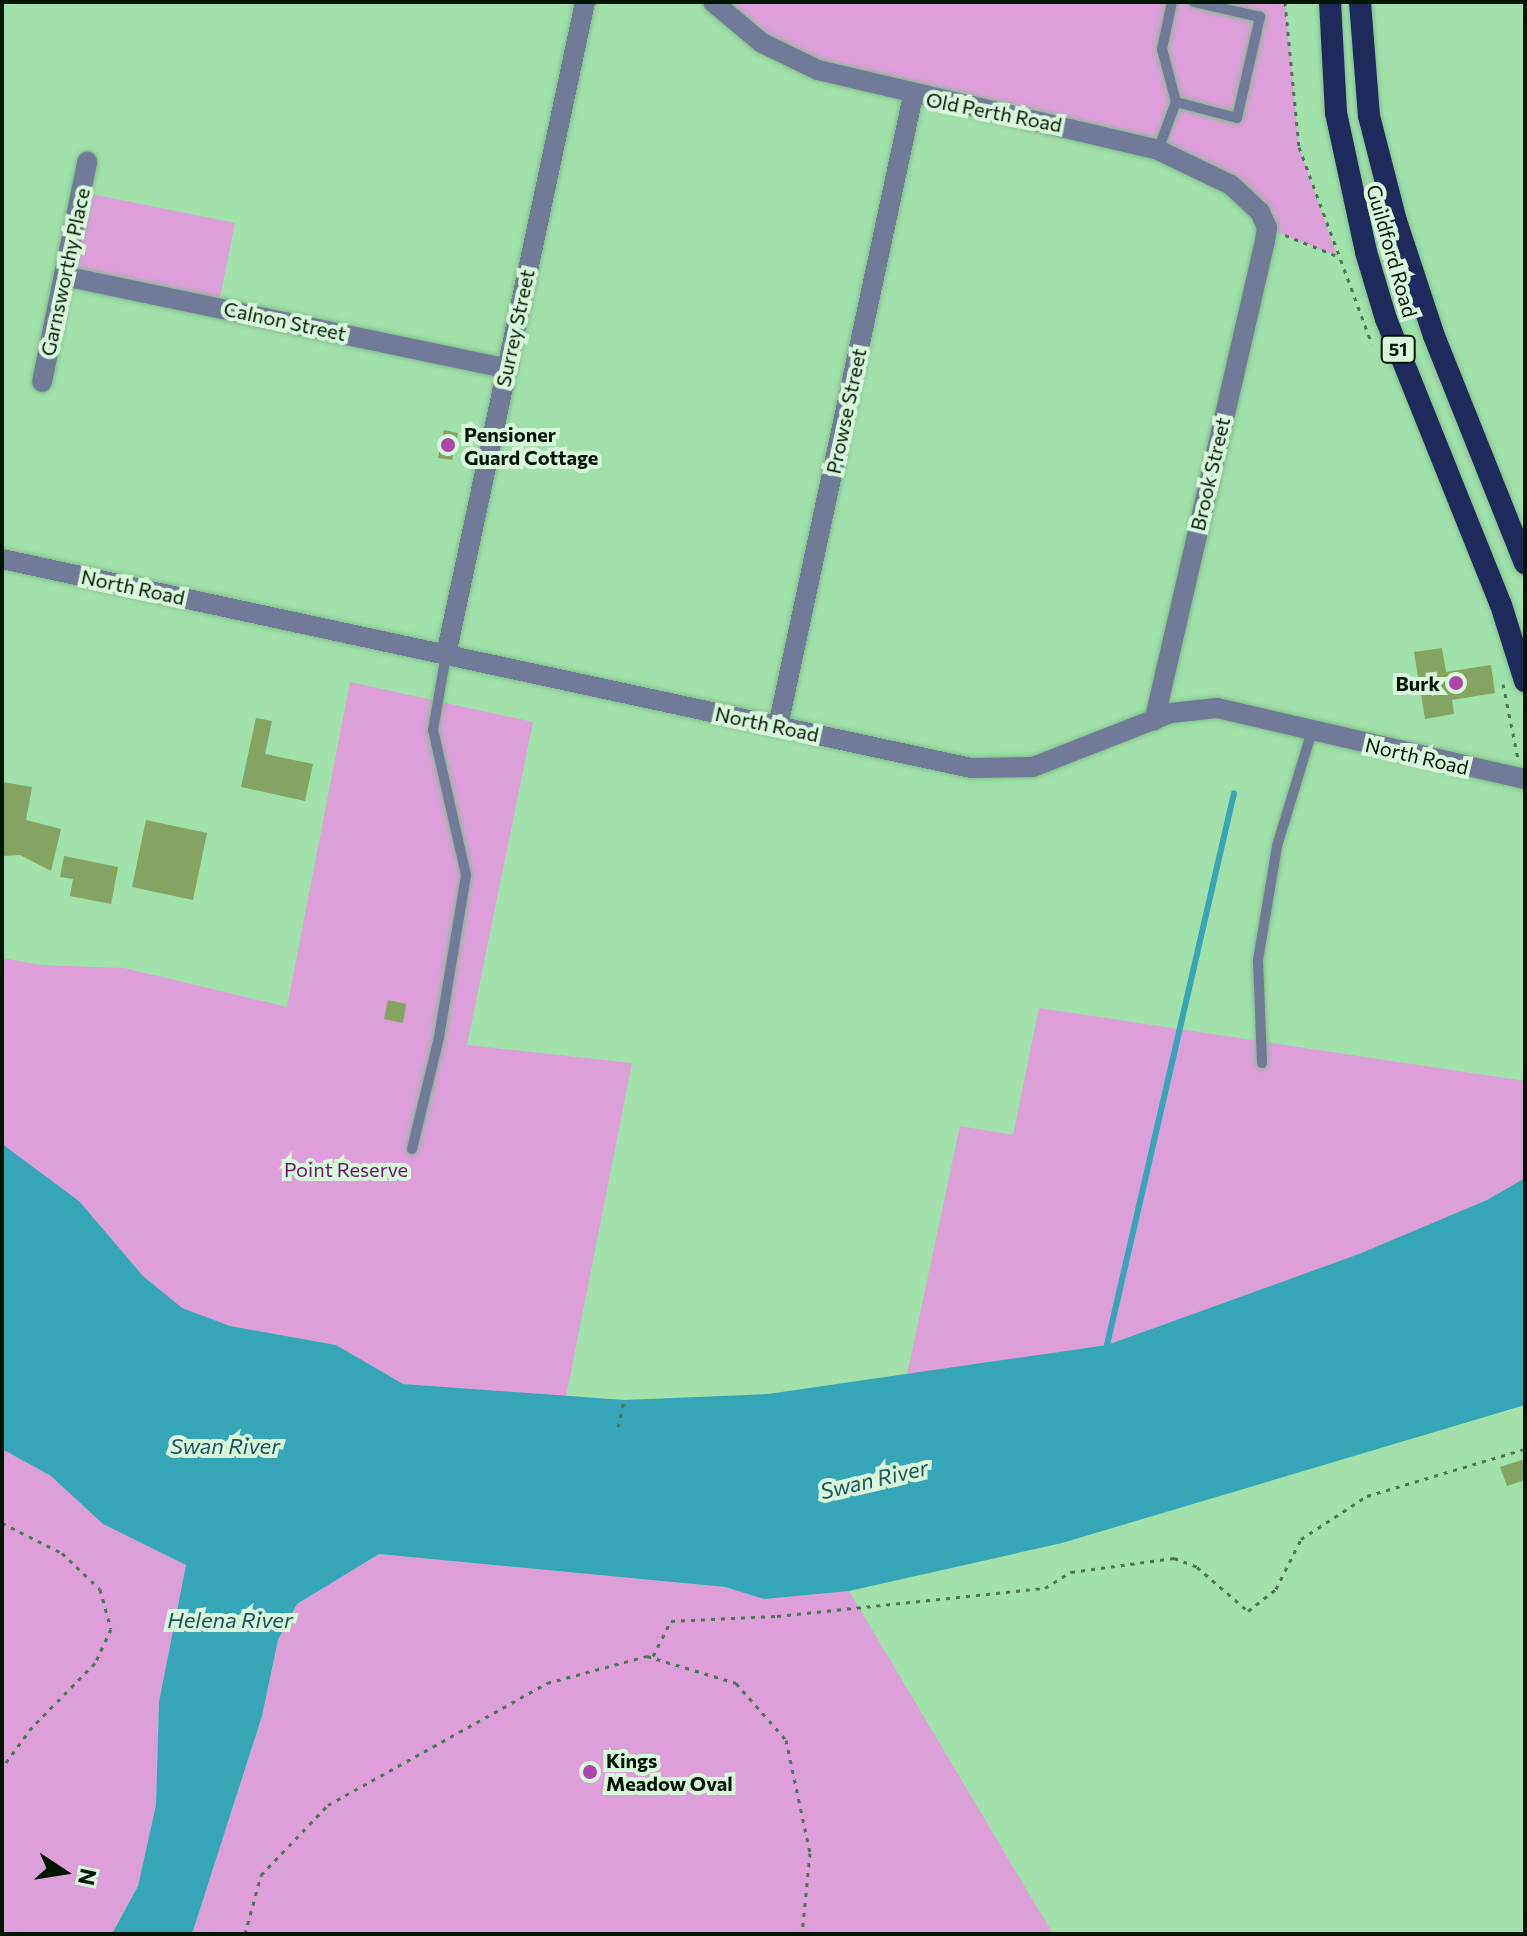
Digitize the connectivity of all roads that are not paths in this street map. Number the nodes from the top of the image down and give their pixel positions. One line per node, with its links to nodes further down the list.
1 (585, 2): 13 (street, Surrey Street)
2 (713, 2): 7 (street, Old Perth Road)
3 (1172, 2): 8 (lane)
4 (1194, 2): 8 (lane)
5 (1330, 2): 18 (highway, Guildford Road / 51)
6 (1360, 2): 16 (highway, Guildford Road / 51)
7 (913, 96): 9 (street, Old Perth Road); 20 (street, Prowse Street)
8 (1176, 102): 9 (lane)
9 (1158, 150): 11 (street, Old Perth Road)
10 (87, 162): 12 (street, Garnsworthy Place)
11 (1267, 228): 19 (street, Brook Street)
12 (64, 276): 13 (street, Calnon Street); 14 (street, Garnsworthy Place)
13 (506, 368): 17 (street, Surrey Street)
14 (42, 382)
15 (2, 559): 17 (street, North Road)
16 (1525, 564)
17 (446, 655): 20 (street, North Road); 24 (lane)
18 (1525, 681)
19 (1154, 720): 20 (street, North Road); 21 (street, North Road)
20 (778, 726)
21 (1312, 731): 22 (street, North Road); 23 (lane)
22 (1525, 779)
23 (1262, 1063)
24 (412, 1149)

